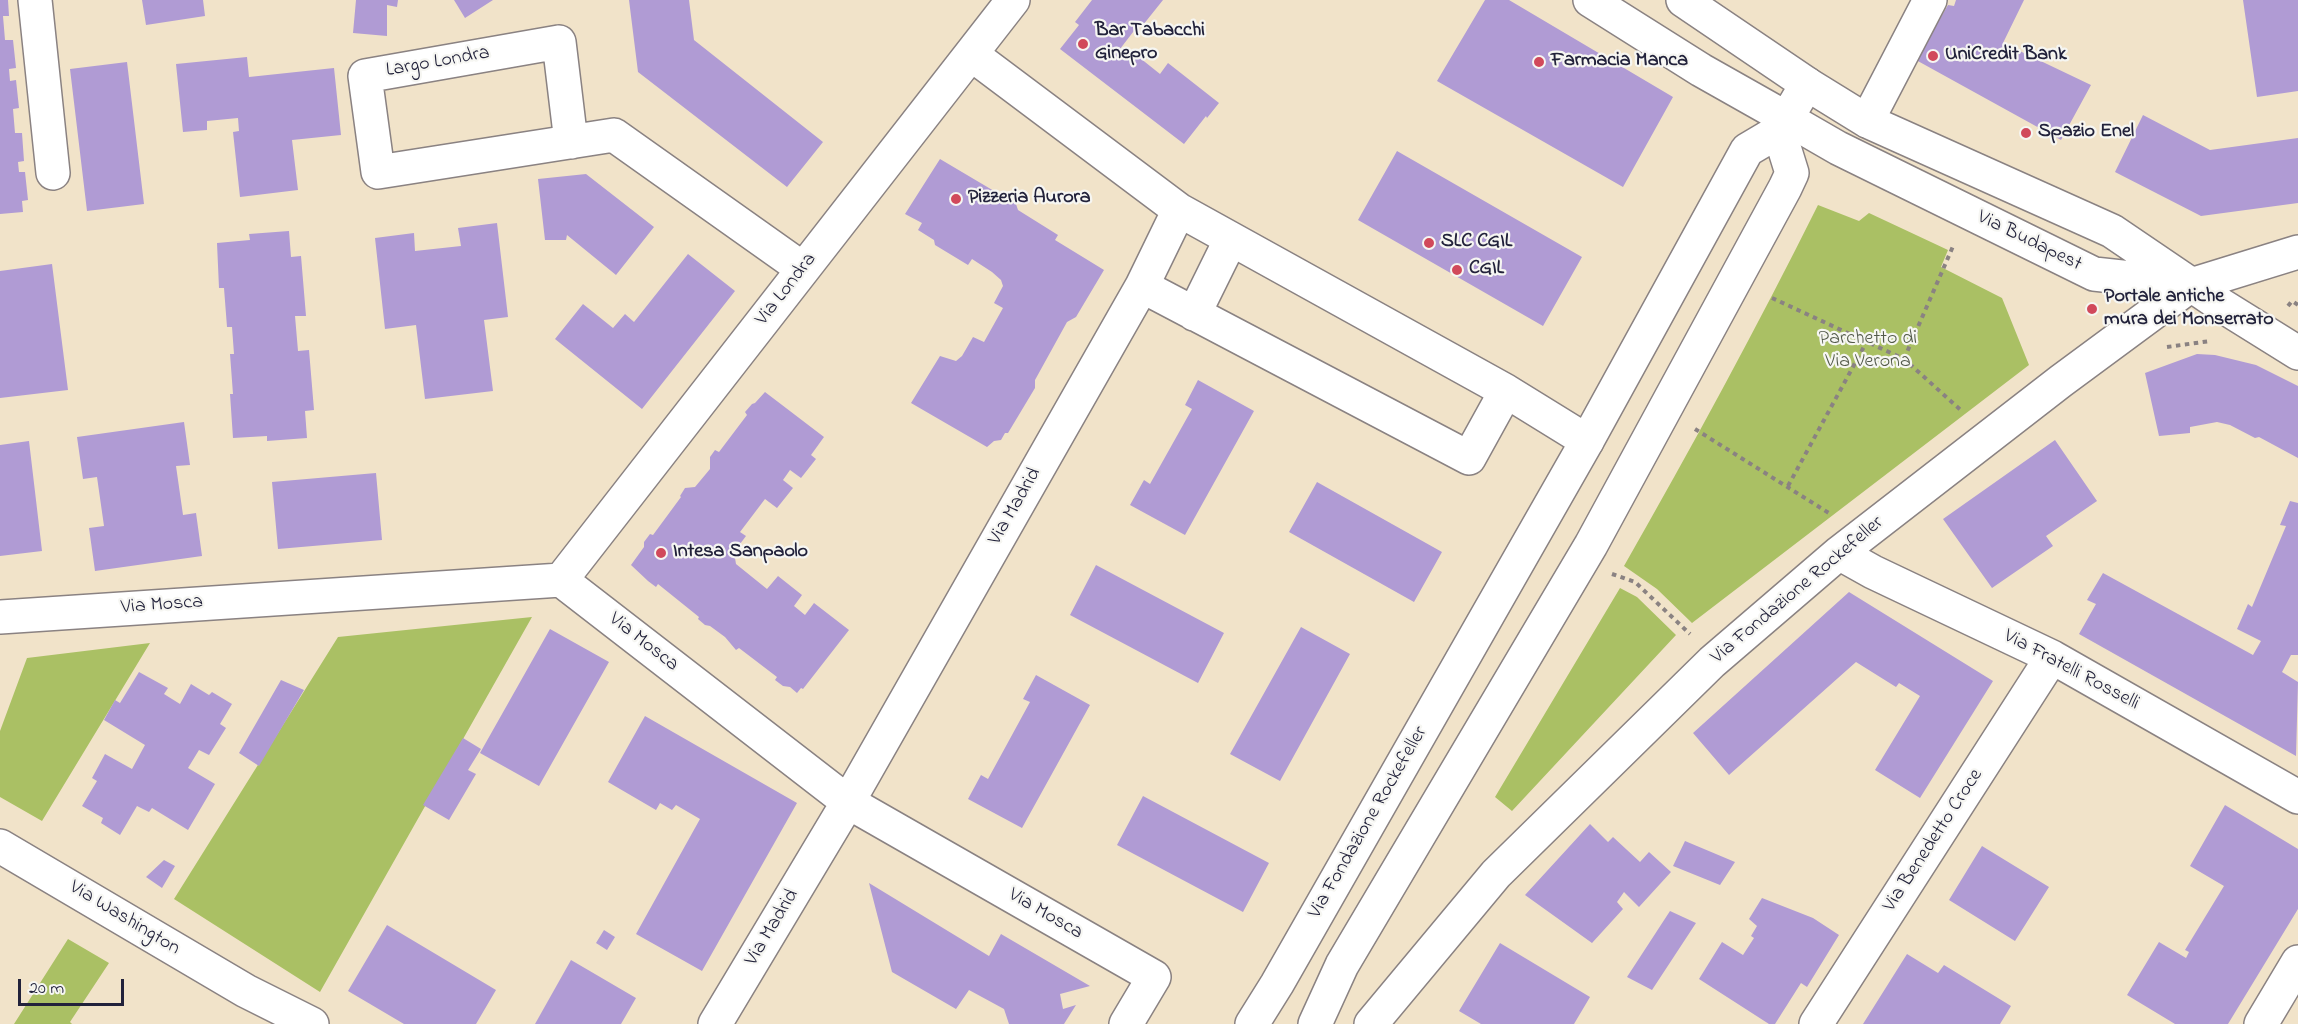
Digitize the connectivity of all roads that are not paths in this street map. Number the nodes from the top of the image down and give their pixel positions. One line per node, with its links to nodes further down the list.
1 (35, 0): 11 (street)
2 (1013, 0): 6 (street, Via Londra)
3 (1590, 0): 9 (street, Via Budapest)
4 (1683, 0): 7 (street)
5 (1930, 0): 8 (street)
6 (971, 54): 12 (street); 15 (street, Via Londra)
7 (1807, 84): 8 (street); 9 (street, Via Fondazione Rockefeller)
8 (1867, 121): 16 (street)
9 (1782, 125): 16 (street, Via Budapest); 21 (street, Via Fondazione Rockefeller); 34 (street)
10 (571, 142): 10 (street, Largo Londra); 15 (street, Largo Londra)
11 (53, 173)
12 (1179, 210): 13 (street); 17 (street, Via Madrid)
13 (1231, 239): 18 (street); 20 (street)
14 (2298, 252): 16 (street, Via Fondazione Rockefeller)
15 (803, 269): 23 (street, Via Londra)
16 (2191, 285): 19 (street); 22 (street, Via Fondazione Rockefeller)
17 (1142, 286): 18 (street); 27 (street, Via Madrid)
18 (1194, 314): 20 (street)
19 (2298, 352)
20 (1506, 391): 21 (street)
21 (1587, 441): 33 (street, Via Fondazione Rockefeller)
22 (1839, 553): 25 (street, Via Fratelli Rosselli); 35 (street, Via Fondazione Rockefeller)
23 (561, 580): 24 (street, Via Mosca); 27 (street, Via Mosca)
24 (0, 617)
25 (2052, 657): 26 (street, Via Fratelli Rosselli); 36 (street, Via Benedetto Croce)
26 (2298, 797)
27 (848, 802): 31 (street, Via Madrid); 32 (street, Via Mosca)
28 (0, 846): 30 (street, Via Washington)
29 (2298, 962): 37 (street)
30 (312, 1024)
31 (715, 1024)
32 (1126, 1024)
33 (1252, 1024)
34 (1315, 1024)
35 (1372, 1024)
36 (1816, 1024)
37 (2261, 1024)

